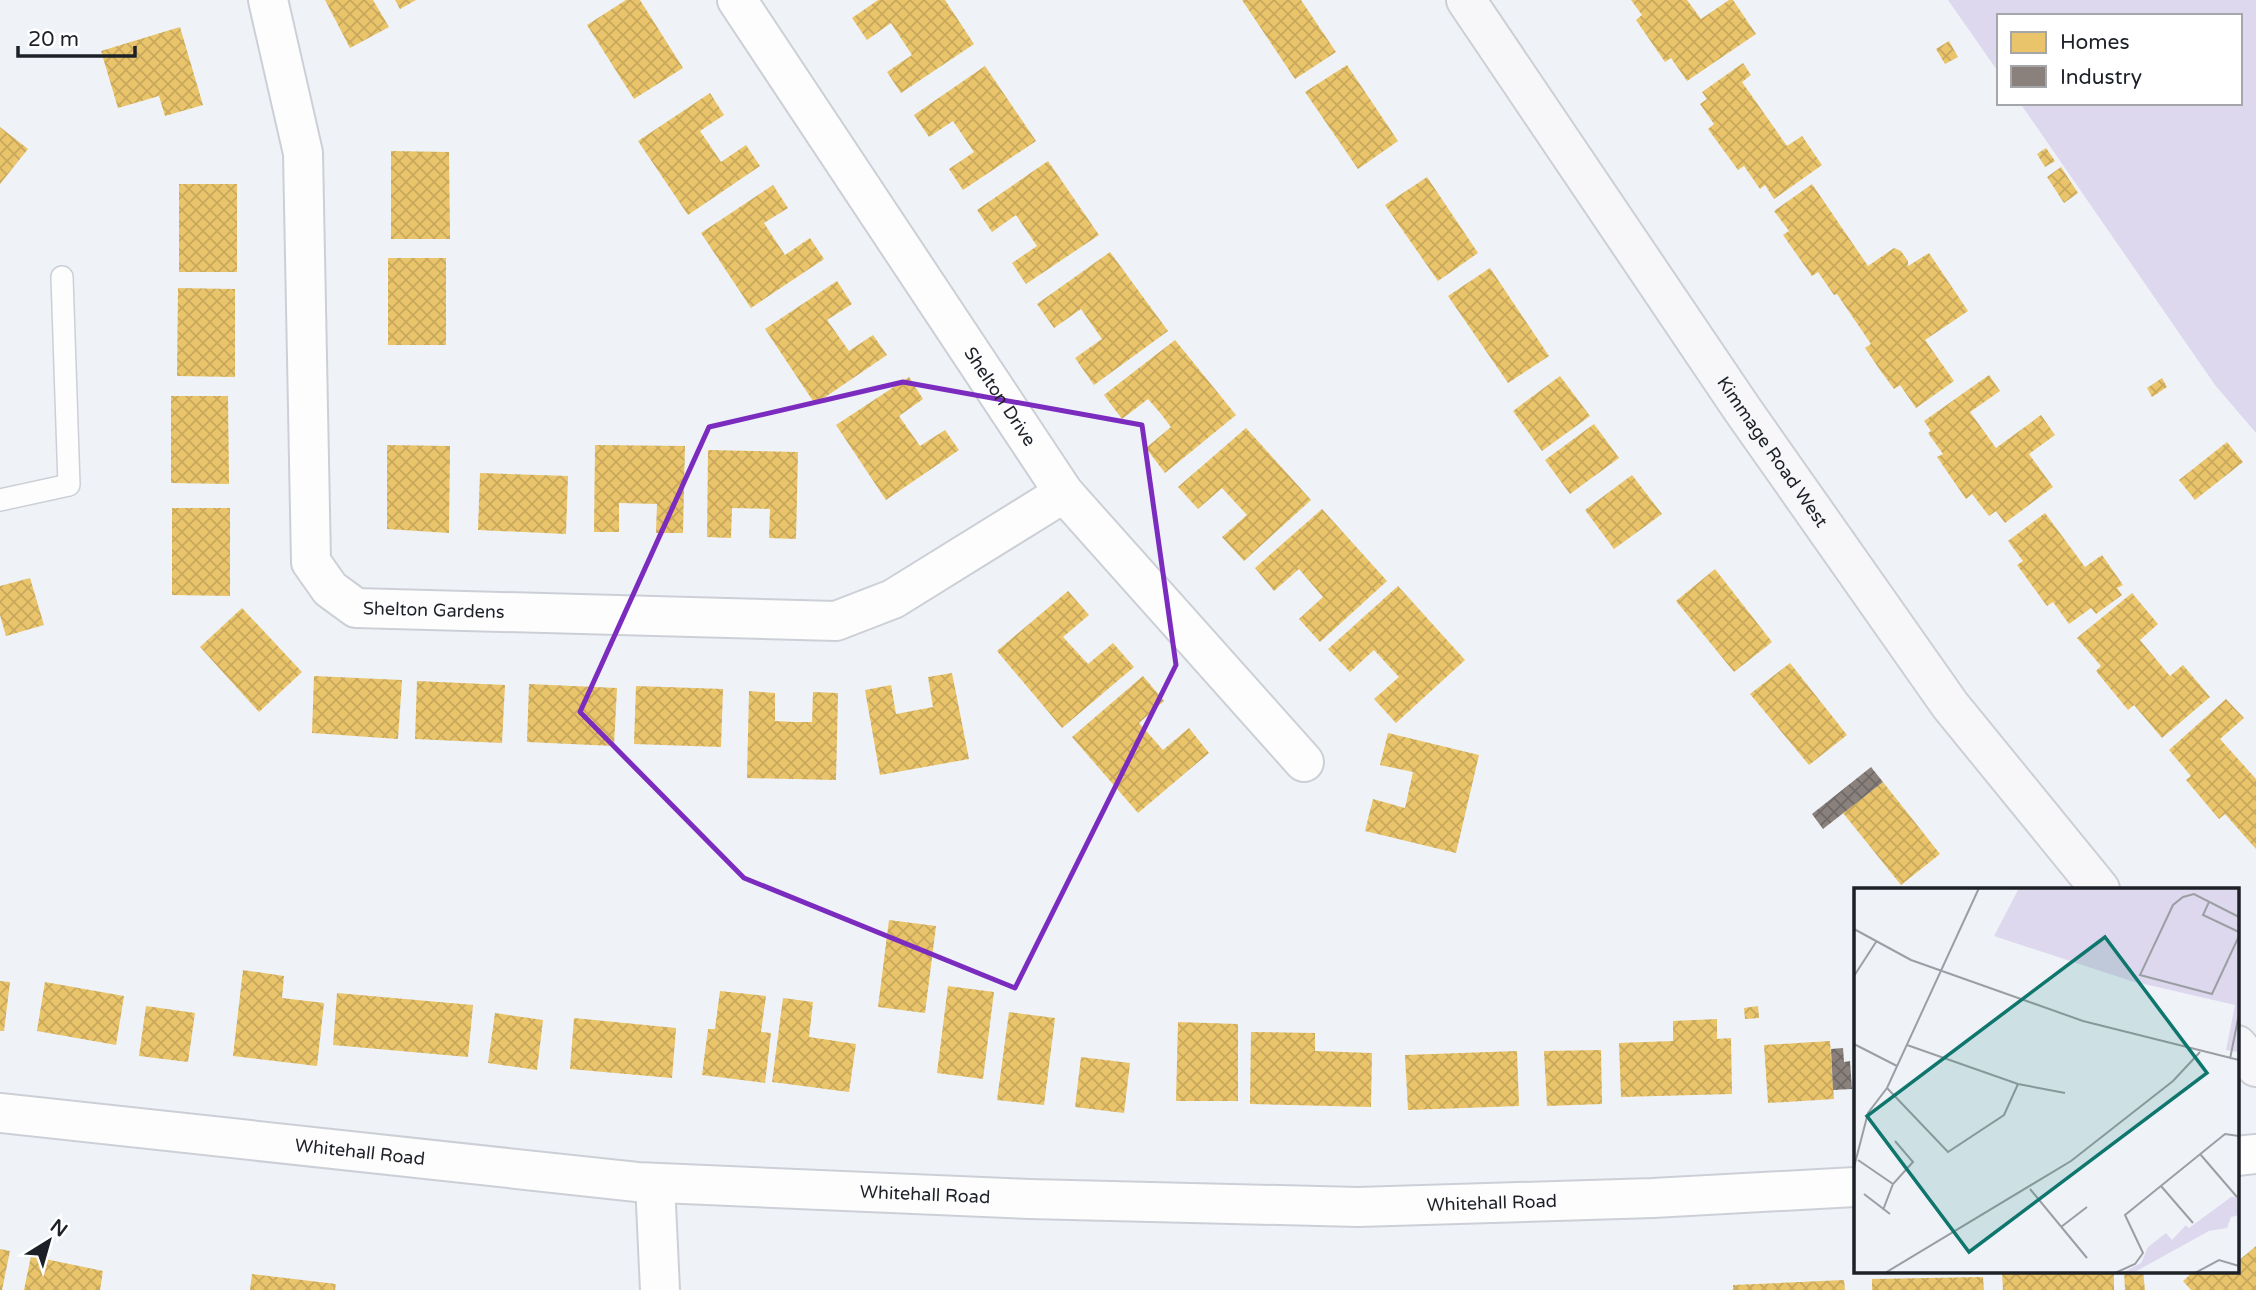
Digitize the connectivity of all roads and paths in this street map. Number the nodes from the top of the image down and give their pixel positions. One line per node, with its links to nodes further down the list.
1 (268, 0): 5 (street, Shelton Gardens)
2 (737, 0): 5 (street, Shelton Drive)
3 (1466, 0): 8 (main road, Kimmage Road West)
4 (62, 277): 6 (lane)
5 (1064, 493): 7 (street, Shelton Drive)
6 (0, 500)
7 (1304, 762)
8 (2099, 888)
9 (2238, 1046): 10 (main road)
10 (2256, 1067)
11 (0, 1114): 14 (street, Whitehall Road)
12 (2256, 1154): 13 (street)
13 (2238, 1156)
14 (655, 1183): 15 (street, Whitehall Road); 16 (street)
15 (1854, 1187)
16 (660, 1290)

